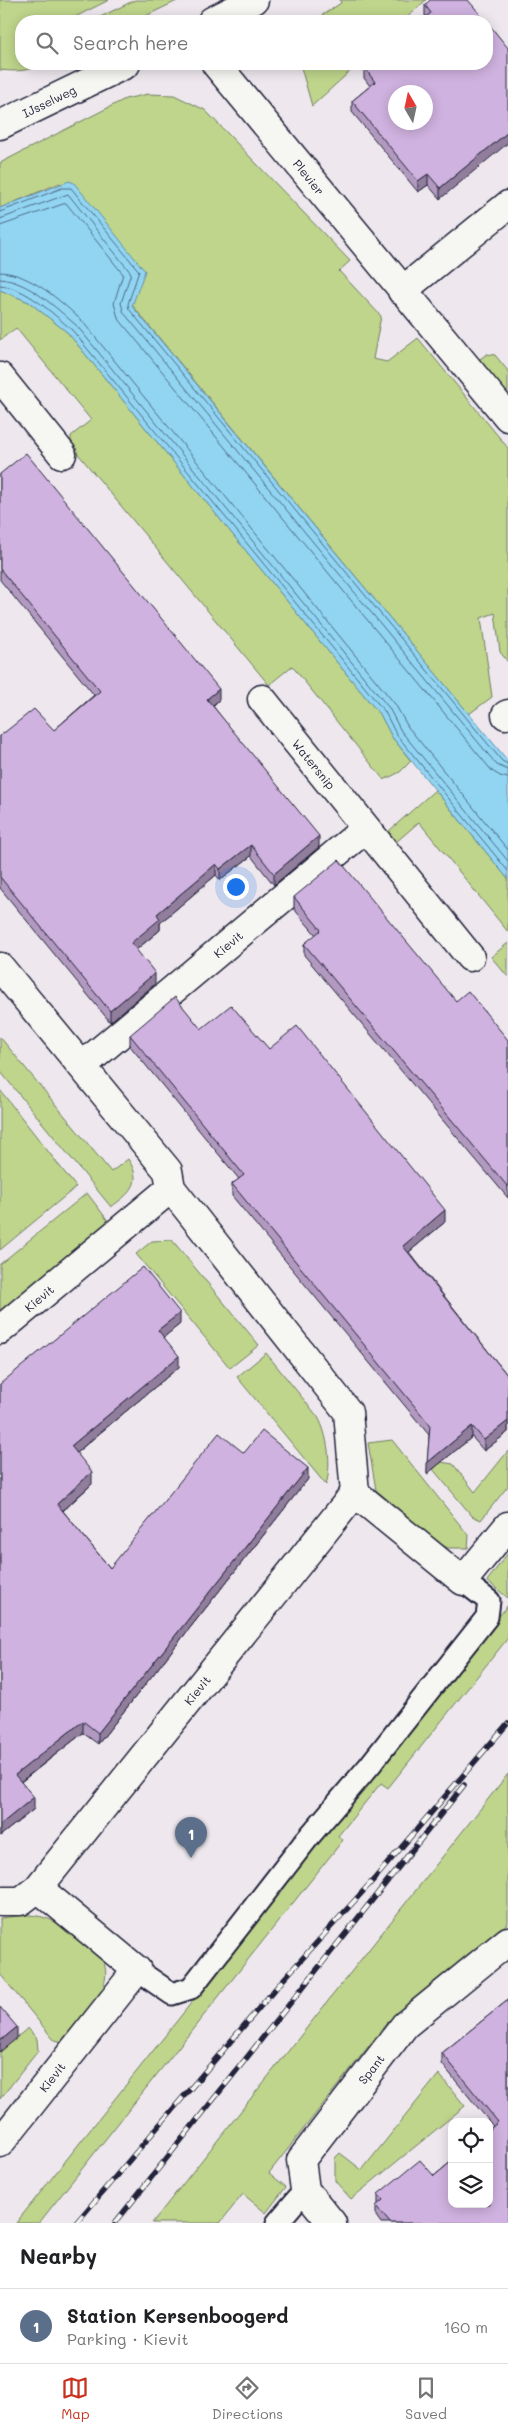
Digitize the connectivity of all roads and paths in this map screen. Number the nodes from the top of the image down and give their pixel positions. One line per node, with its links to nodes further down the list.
1 (254, 0): 2 (street)
2 (224, 15)
3 (113, 70): 5 (street, IJsselweg)
4 (221, 70): 7 (street, Plevier)
5 (0, 124)
6 (508, 205): 7 (street)
7 (402, 291): 9 (street, Plevier)
8 (0, 377): 10 (street)
9 (508, 417)
10 (62, 454)
11 (262, 699): 12 (street, Watersnip)
12 (365, 829): 13 (street); 15 (street, Kievit)
13 (470, 957)
14 (0, 967): 15 (street)
15 (82, 1066): 16 (street)
16 (171, 1188): 17 (street, Kievit); 18 (street)
17 (0, 1330)
18 (354, 1493): 20 (street); 21 (street, Kievit)
19 (508, 1526): 20 (street)
20 (463, 1581): 24 (lane)
21 (38, 1888): 22 (street, Kievit); 24 (street)
22 (0, 1902)
23 (508, 1941): 26 (street, Spant)
24 (137, 1970): 25 (street, Kievit)
25 (0, 2143)
26 (305, 2190): 27 (lane); 28 (street)
27 (277, 2223)
28 (332, 2223)

